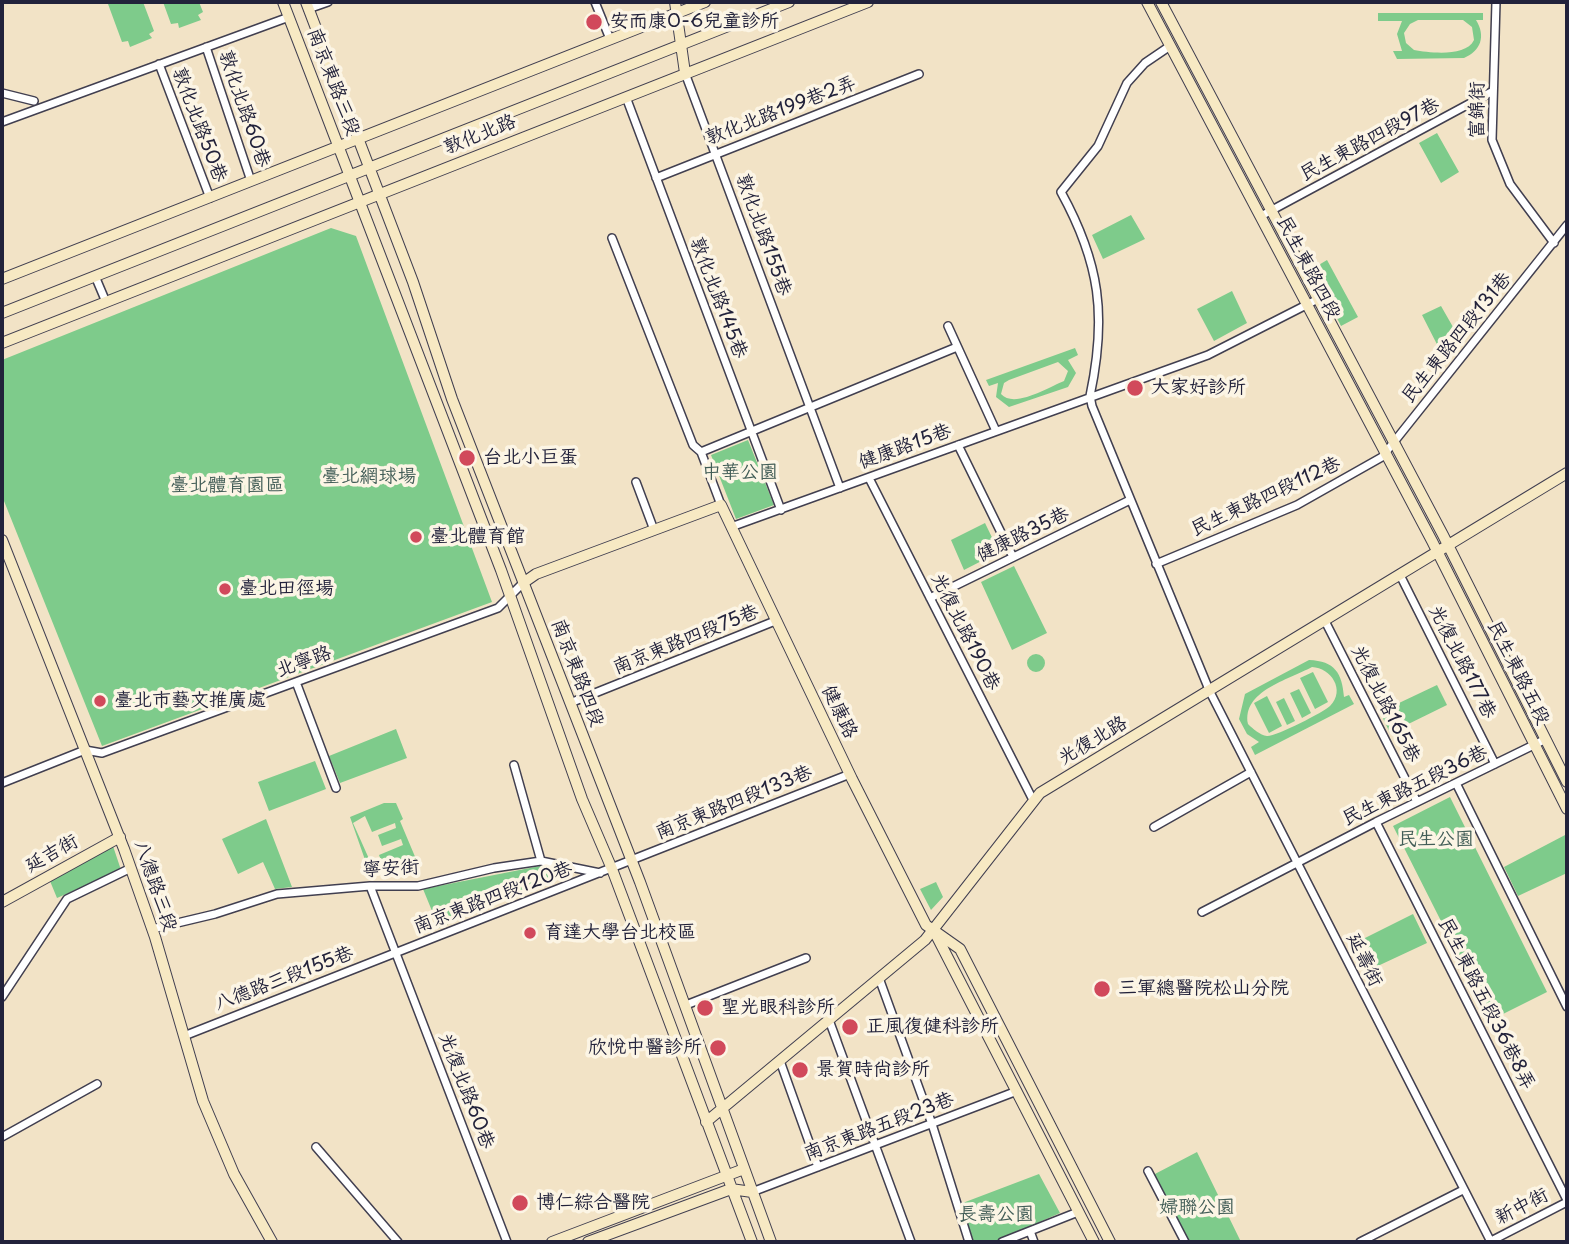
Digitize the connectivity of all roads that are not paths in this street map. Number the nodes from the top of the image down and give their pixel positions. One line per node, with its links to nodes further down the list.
1 (283, 2): 12 (main road, 南京東路三段)
2 (328, 2): 10 (street)
3 (596, 2): 13 (street)
4 (705, 2): 11 (main road)
5 (789, 2): 14 (main road, 敦化北路)
6 (865, 2): 18 (main road, 敦化北路)
7 (1147, 2): 15 (main road, 民生東路四段)
8 (1161, 2): 35 (main road, 民生東路四段)
9 (1496, 2): 20 (street, 富錦街)
10 (307, 5): 25 (main road, 南京東路三段)
11 (677, 7): 13 (main road); 14 (main road)
12 (289, 17): 16 (street); 26 (main road, 南京東路三段)
13 (610, 39): 25 (main road)
14 (682, 44): 18 (main road); 28 (main road, 敦化北路)
15 (1170, 46): 36 (main road, 民生東路四段); 49 (street)
16 (206, 47): 17 (street); 31 (street, 敦化北路60巷)
17 (159, 64): 24 (street); 33 (street, 敦化北路50巷)
18 (685, 73): 22 (main road, 敦化北路); 27 (street, 敦化北路155巷)
19 (919, 75): 27 (street, 敦化北路199巷2弄)
20 (1493, 91): 35 (street, 民生東路四段97巷); 39 (street, 富錦街)
21 (2, 93): 23 (street)
22 (626, 97): 30 (street, 敦化北路145巷); 32 (main road, 敦化北路)
23 (34, 101)
24 (2, 122)
25 (357, 139): 26 (main road); 28 (main road, 南京東路三段)
26 (339, 147): 29 (main road, 南京東路三段); 31 (main road)
27 (716, 154): 30 (street, 敦化北路199巷2弄); 50 (street, 敦化北路155巷)
28 (368, 168): 29 (main road, 敦化北路); 32 (main road, 南京東路四段)
29 (350, 176): 34 (main road, 南京東路四段); 40 (main road, 敦化北路)
30 (656, 178): 52 (street, 敦化北路145巷)
31 (251, 181): 33 (main road)
32 (379, 194): 34 (main road, 敦化北路); 72 (main road, 南京東路四段)
33 (210, 198): 41 (main road)
34 (360, 202): 43 (main road, 敦化北路); 73 (main road, 南京東路四段)
35 (1272, 210): 36 (street, 民生東路四段97巷); 42 (main road, 民生東路四段)
36 (1261, 216): 44 (main road, 民生東路四段)
37 (1567, 225): 39 (street, 民生東路四段131巷)
38 (612, 238): 55 (street, 健康路)
39 (1554, 243): 53 (street, 民生東路四段131巷)
40 (96, 276): 43 (street); 45 (main road, 敦化北路)
41 (2, 279)
42 (1318, 299): 44 (street, 健康路15巷); 53 (main road, 民生東路四段)
43 (106, 302): 47 (main road, 敦化北路)
44 (1307, 304): 49 (street, 健康路15巷); 56 (main road, 民生東路四段)
45 (2, 313)
46 (948, 326): 48 (street)
47 (2, 343)
48 (957, 347): 50 (street); 51 (street)
49 (1090, 396): 51 (street, 健康路15巷); 61 (street, 延壽街)
50 (810, 408): 52 (street); 60 (street, 敦化北路155巷)
51 (996, 430): 54 (street, 健康路15巷)
52 (752, 431): 55 (street); 63 (street, 敦化北路145巷)
53 (1394, 442): 56 (street, 民生東路四段131巷); 67 (main road, 民生東路四段)
54 (958, 444): 58 (street, 健康路15巷); 69 (street)
55 (701, 452): 62 (street, 健康路)
56 (1385, 452): 68 (main road, 民生東路四段); 70 (street, 民生東路四段112巷)
57 (1567, 473): 67 (main road, 光復北路)
58 (869, 478): 60 (street, 健康路15巷); 74 (street, 光復北路190巷)
59 (636, 482): 65 (street)
60 (840, 488): 63 (street, 健康路15巷)
61 (1130, 500): 69 (street, 健康路35巷); 70 (street, 延壽街)
62 (721, 505): 64 (main road, 健康路); 65 (main road)
63 (781, 510): 64 (street, 健康路15巷)
64 (731, 527): 75 (main road, 健康路)
65 (654, 530): 72 (main road)
66 (2, 540): 82 (main road, 八德路三段)
67 (1448, 545): 68 (main road, 光復北路); 80 (main road, 民生東路五段)
68 (1438, 552): 71 (main road, 光復北路); 81 (main road, 民生東路五段)
69 (1013, 557): 74 (street, 健康路35巷)
70 (1156, 564): 78 (street, 延壽街)
71 (1400, 575): 76 (main road, 光復北路); 83 (street, 光復北路177巷)
72 (523, 583): 73 (street, 北寧路); 79 (main road, 南京東路四段)
73 (511, 598): 77 (street, 北寧路); 101 (main road, 南京東路四段)
74 (930, 598): 91 (street, 光復北路190巷)
75 (775, 621): 79 (street, 南京東路四段75巷); 86 (main road, 健康路)
76 (1325, 621): 78 (main road, 光復北路); 92 (street, 光復北路165巷)
77 (296, 682): 82 (street, 北寧路); 90 (street)
78 (1210, 692): 85 (street, 延壽街); 91 (main road, 光復北路)
79 (570, 703): 98 (main road, 南京東路四段)
80 (1546, 739): 81 (street, 民生東路五段36巷); 87 (main road, 民生東路五段)
81 (1535, 745): 83 (street, 民生東路五段36巷); 93 (main road, 民生東路五段)
82 (85, 750): 88 (street, 北寧路); 96 (main road, 八德路三段)
83 (1495, 764): 89 (street, 民生東路五段36巷)
84 (514, 765): 97 (street)
85 (1251, 772): 95 (street); 99 (street, 延壽街)
86 (850, 774): 98 (street, 南京東路四段133巷); 107 (main road, 健康路)
87 (1567, 782)
88 (2, 783)
89 (1456, 783): 92 (street, 民生東路五段36巷); 113 (street)
90 (336, 788)
91 (1033, 800): 107 (main road, 光復北路)
92 (1417, 802): 94 (street, 民生東路五段36巷)
93 (1567, 810)
94 (1376, 822): 99 (street, 民生東路五段36巷); 132 (street, 民生東路五段36巷8弄)
95 (1154, 827)
96 (120, 837): 100 (main road, 八德路三段); 104 (main road, 延吉街)
97 (541, 861): 102 (street, 寧安街); 103 (street, 寧安街)
98 (630, 861): 101 (street, 寧安街); 112 (main road, 南京東路四段)
99 (1298, 862): 105 (street, 民生東路五段36巷); 130 (street, 延壽街)
100 (131, 868): 106 (main road, 八德路三段); 111 (street)
101 (612, 869): 102 (street, 寧安街); 120 (main road, 南京東路四段)
102 (600, 873): 108 (street, 南京東路四段120巷)
103 (370, 886): 106 (street, 寧安街); 108 (street, 光復北路60巷)
104 (2, 902)
105 (1202, 912)
106 (152, 929): 115 (main road, 八德路三段)
107 (934, 930): 110 (main road, 光復北路); 118 (main road, 健康路); 148 (main road, 健康路)
108 (396, 952): 115 (street, 八德路三段155巷); 138 (street, 光復北路60巷)
109 (806, 958): 112 (street)
110 (879, 978): 114 (main road, 光復北路); 121 (street)
111 (2, 997)
112 (686, 1005): 119 (main road, 南京東路四段)
113 (1567, 1007)
114 (829, 1020): 116 (main road, 光復北路); 123 (street)
115 (184, 1036): 136 (main road, 八德路三段)
116 (780, 1061): 119 (main road, 光復北路); 125 (street)
117 (97, 1084): 122 (street)
118 (1017, 1091): 121 (street, 南京東路五段23巷); 133 (main road, 健康路)
119 (722, 1109): 120 (main road, 光復北路); 126 (main road, 南京東路四段)
120 (706, 1122): 128 (main road, 南京東路四段)
121 (932, 1124): 123 (street, 南京東路五段23巷); 144 (street)
122 (2, 1137)
123 (876, 1145): 125 (street, 南京東路五段23巷); 143 (street)
124 (316, 1147): 137 (street)
125 (818, 1167): 131 (street, 南京東路五段23巷)
126 (744, 1169): 128 (main road); 131 (main road, 南京東路四段)
127 (1148, 1171): 149 (street)
128 (726, 1176): 129 (main road, 南京東路四段); 139 (main road)
129 (731, 1189): 131 (main road); 140 (main road); 141 (main road, 南京東路四段)
130 (1464, 1190): 135 (street); 151 (street, 延壽街)
131 (752, 1192): 142 (main road, 南京東路四段)
132 (1567, 1201): 151 (street, 新中街)
133 (1078, 1212): 134 (street); 147 (main road, 健康路)
134 (1030, 1231): 145 (street); 146 (street)
135 (1377, 1238): 150 (street)
136 (272, 1242)
137 (398, 1242)
138 (507, 1242)
139 (552, 1242)
140 (589, 1242)
141 (752, 1242)
142 (771, 1242)
143 (911, 1242)
144 (969, 1242)
145 (1002, 1242)
146 (1034, 1242)
147 (1094, 1242)
148 (1110, 1242)
149 (1185, 1242)
150 (1360, 1242)
151 (1491, 1242)

